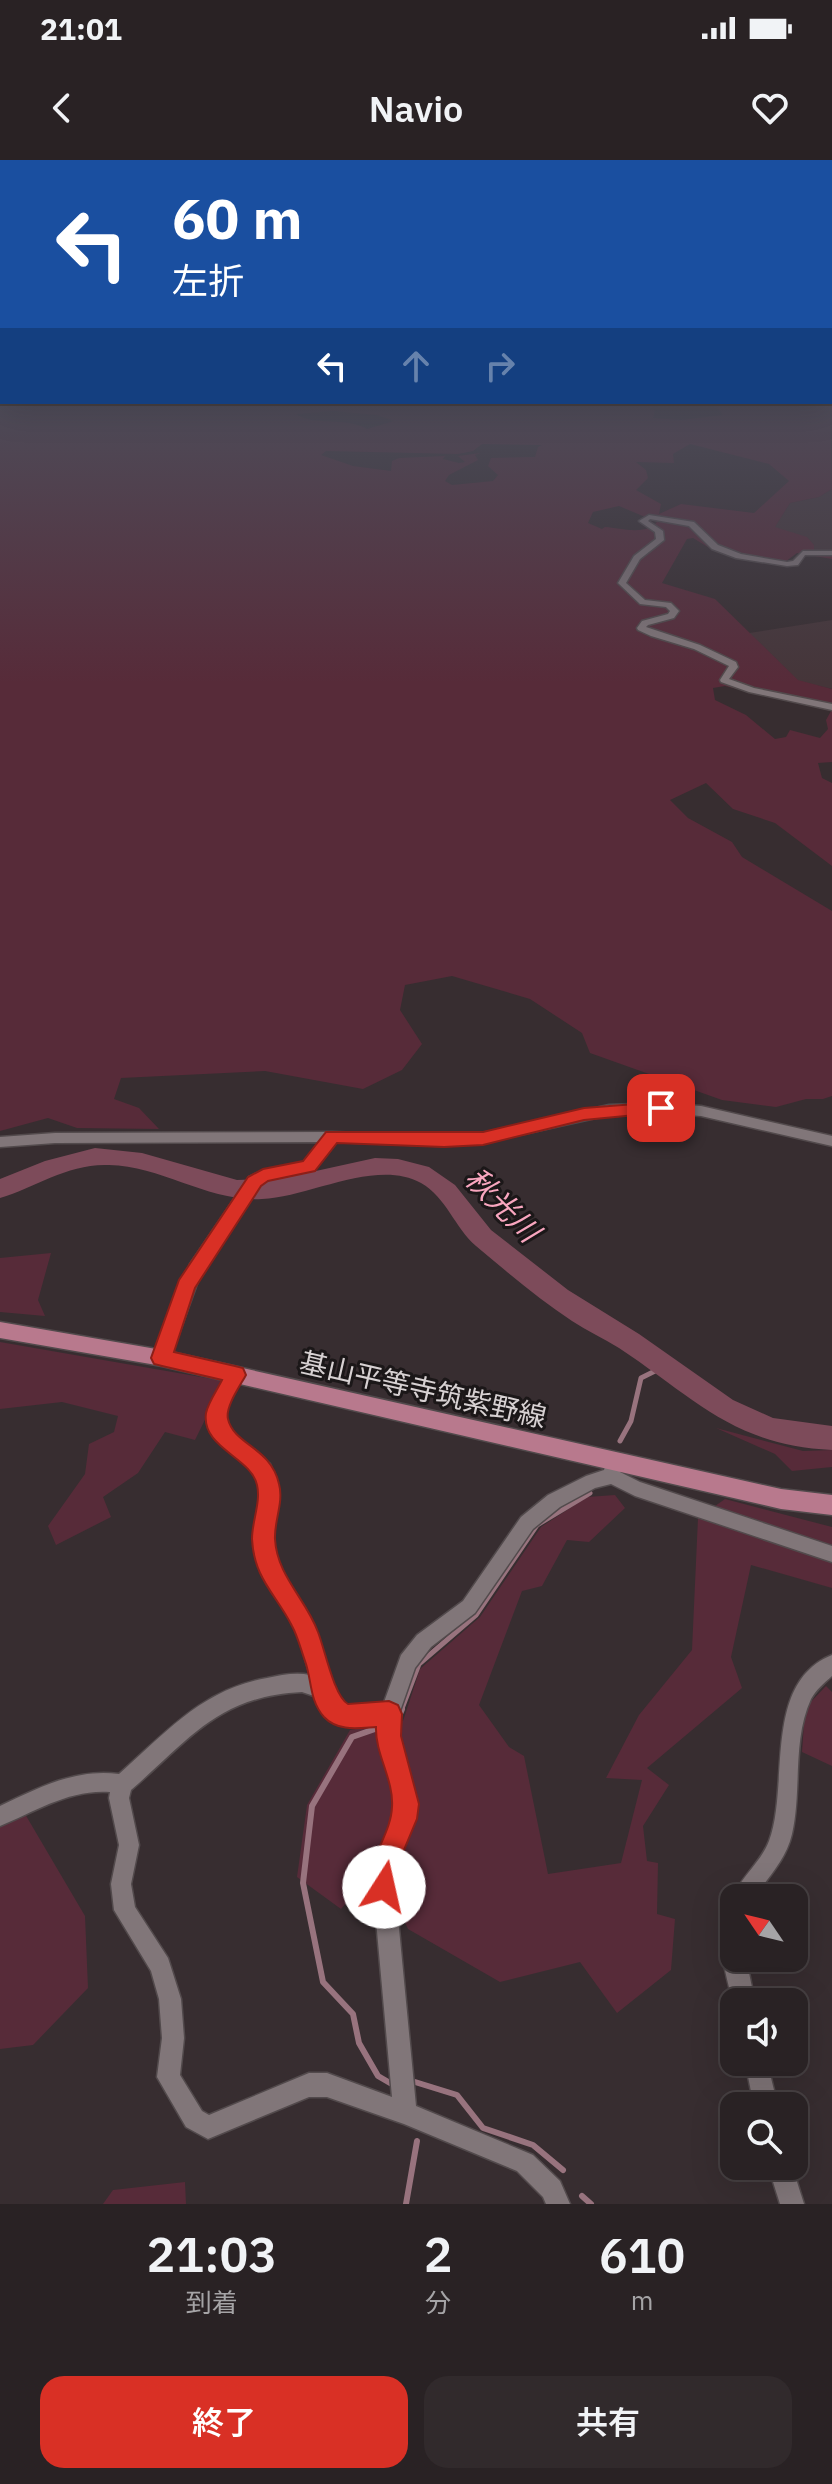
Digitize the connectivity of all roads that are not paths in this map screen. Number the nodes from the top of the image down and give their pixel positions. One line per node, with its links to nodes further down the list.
1 (832, 553): 2 (street)
2 (832, 707)
3 (332, 1137): 4 (street); 5 (street); 7 (street)
4 (832, 1141)
5 (0, 1142)
6 (0, 1330): 7 (main road, 基山平等寺筑紫野線)
7 (162, 1358): 8 (main road, 基山平等寺筑紫野線)
8 (235, 1375): 9 (main road, 基山平等寺筑紫野線); 13 (street)
9 (613, 1469): 10 (main road, 基山平等寺筑紫野線); 11 (street); 14 (street)
10 (832, 1505)
11 (832, 1554)
12 (832, 1664): 17 (street)
13 (321, 1689): 14 (street); 15 (street)
14 (389, 1714): 18 (street)
15 (122, 1784): 16 (street); 18 (street)
16 (0, 1816)
17 (754, 1884)
18 (405, 2113): 20 (street)
19 (784, 2180): 21 (street)
20 (558, 2204)
21 (792, 2204)

